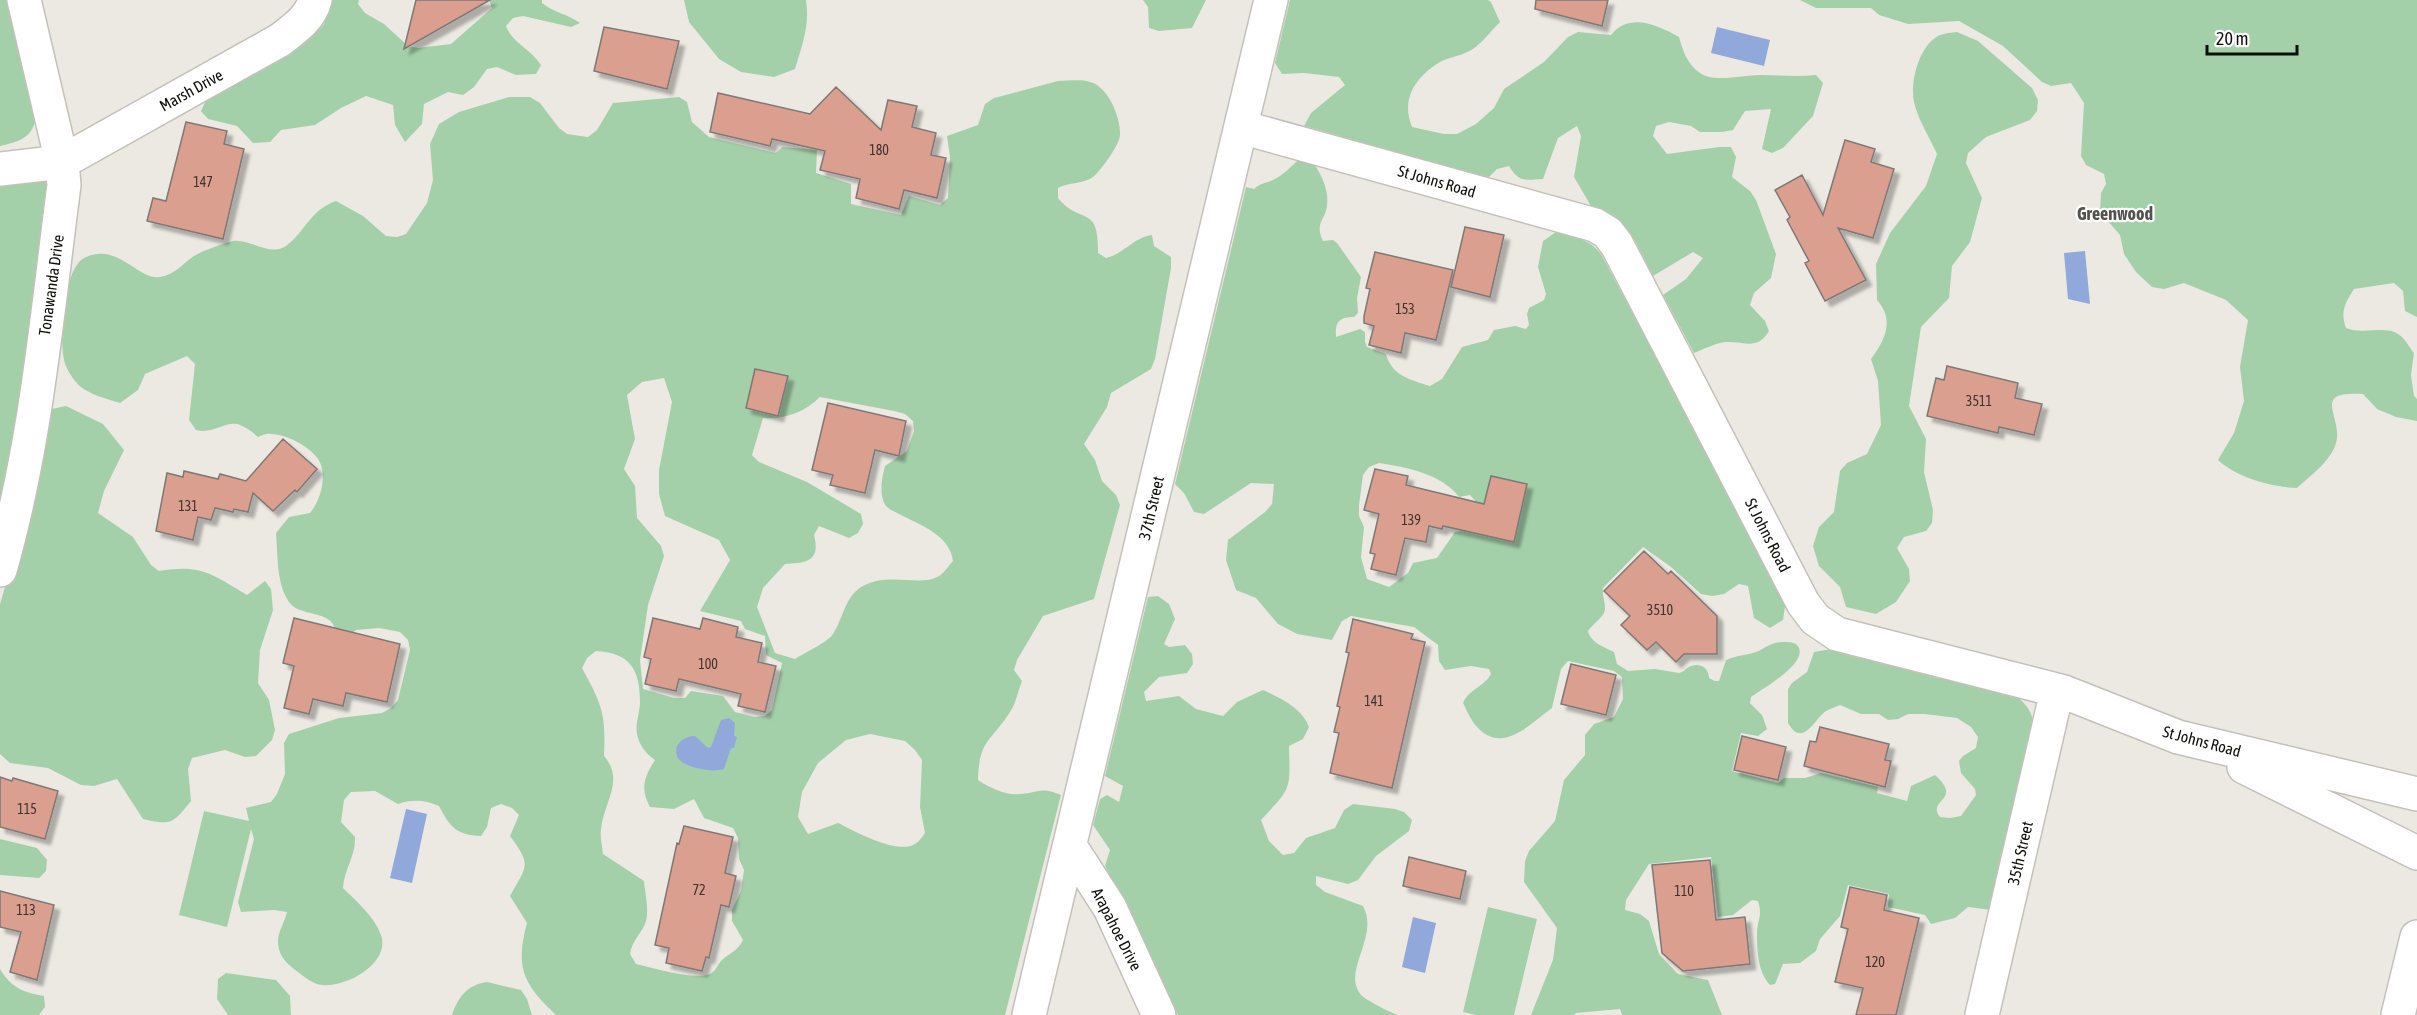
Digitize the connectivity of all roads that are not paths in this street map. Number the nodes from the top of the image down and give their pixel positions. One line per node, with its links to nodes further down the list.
1 (24, 0): 5 (street, Tonawanda Drive)
2 (1271, 0): 4 (street, 37th Street)
3 (314, 4): 5 (street, Marsh Drive)
4 (1241, 127): 8 (street, St Johns Road); 11 (street, 37th Street)
5 (62, 162): 6 (street); 7 (street, Tonawanda Drive)
6 (0, 169)
7 (0, 570)
8 (2057, 691): 9 (street, St Johns Road); 16 (street, 35th Street)
9 (2178, 737): 10 (street, St Johns Road); 12 (street)
10 (2417, 794)
11 (1070, 846): 14 (street, 37th Street); 15 (street, Arapahoe Drive)
12 (2417, 853)
13 (2417, 937): 17 (street)
14 (1029, 1015)
15 (1159, 1015)
16 (1982, 1015)
17 (2398, 1015)

